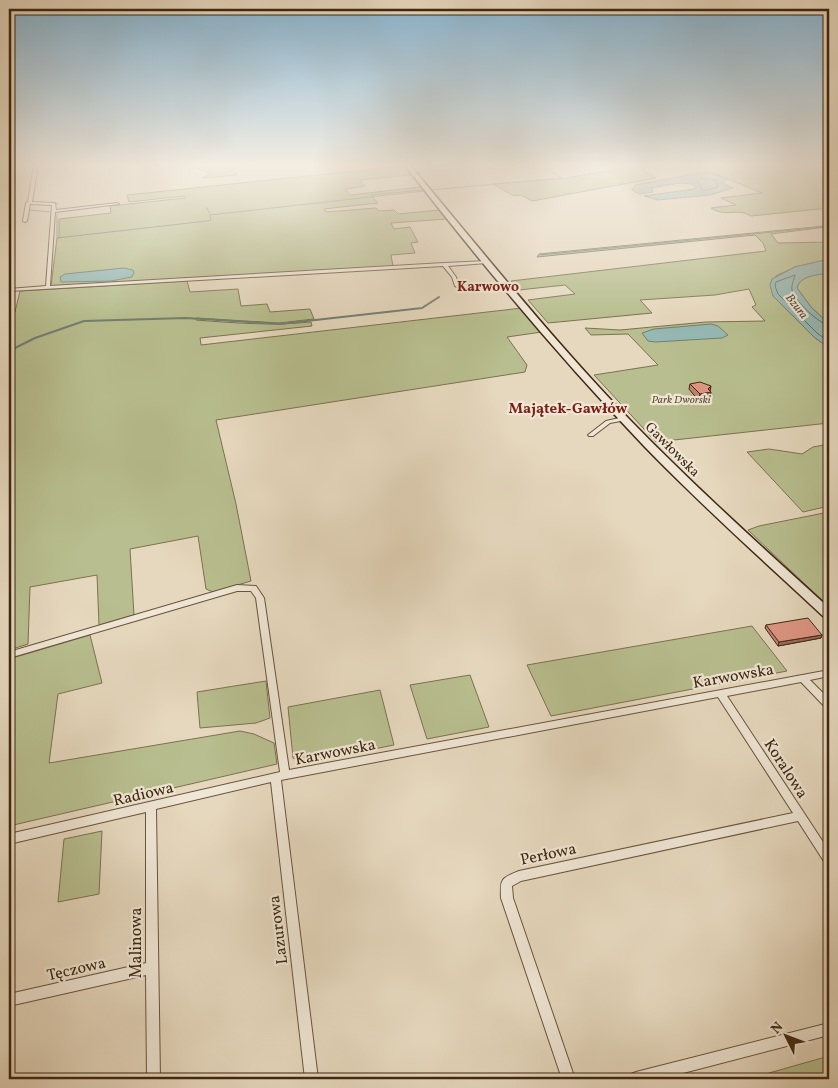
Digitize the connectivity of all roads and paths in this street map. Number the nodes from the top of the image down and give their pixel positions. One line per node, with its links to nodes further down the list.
1 (26, 215): 4 (street)
2 (54, 215): 8 (street)
3 (448, 215): 5 (street, Gawłowska)
4 (25, 221)
5 (487, 262): 6 (street); 10 (street, Gawłowska)
6 (444, 264): 7 (street); 8 (street)
7 (456, 286)
8 (48, 287): 9 (street)
9 (9, 290)
10 (624, 419): 11 (street); 12 (street, Gawłowska)
11 (590, 435)
12 (829, 614)
13 (9, 656): 18 (street, Karwowska)
14 (829, 673): 15 (street, Karwowska)
15 (803, 678): 16 (street, Karwowska); 17 (street)
16 (720, 693): 18 (street, Karwowska); 20 (street, Koralowa)
17 (829, 705)
18 (280, 776): 19 (street, Radiowa); 27 (street, Lazurowa)
19 (151, 807): 21 (street, Radiowa); 23 (street, Malinowa)
20 (800, 816): 22 (street, Koralowa); 28 (street, Perłowa)
21 (9, 839)
22 (829, 860)
23 (151, 968): 24 (street, Tęczowa); 26 (street, Malinowa)
24 (9, 1000)
25 (829, 1029): 29 (street)
26 (153, 1079)
27 (311, 1079)
28 (568, 1079)
29 (636, 1079)

